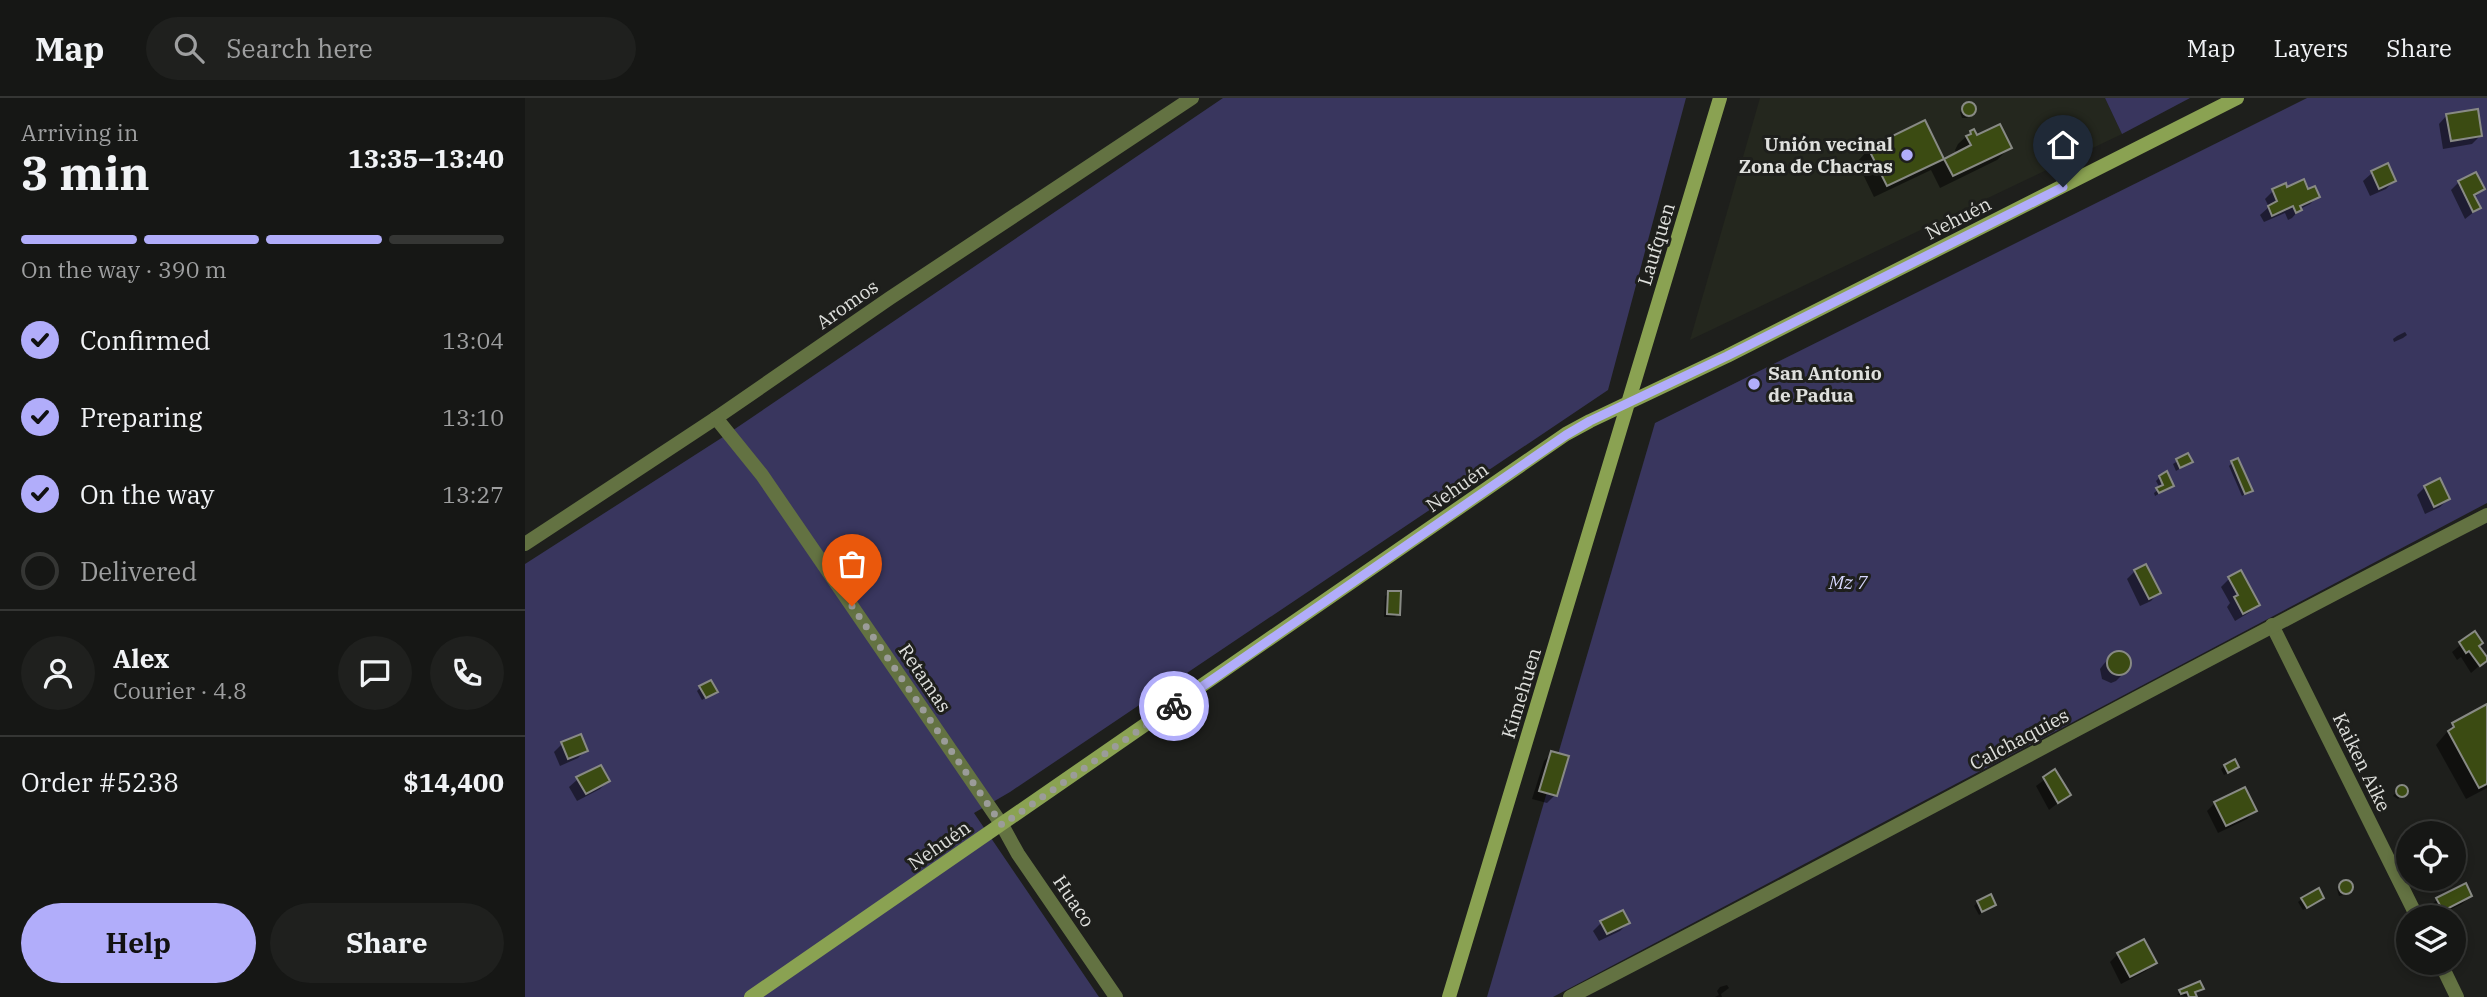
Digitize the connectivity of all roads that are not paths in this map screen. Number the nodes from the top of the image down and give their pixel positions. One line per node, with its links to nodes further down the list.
1 (1192, 98): 5 (street, Aromos)
2 (1720, 98): 4 (street, Laufquen)
3 (2237, 98): 4 (street, Nehuén)
4 (1630, 401): 9 (street, Nehuén); 14 (street, Kimehuen)
5 (716, 418): 7 (street, Aromos); 9 (street, Retamas)
6 (2487, 515): 8 (street, Calchaquies)
7 (525, 544)
8 (2272, 625): 10 (street, Kaiken Aike); 15 (street, Calchaquies)
9 (1002, 825): 12 (street, Nehuén); 13 (street, Huaco)
10 (2411, 905)
11 (2446, 975): 16 (street)
12 (751, 997)
13 (1116, 997)
14 (1449, 997)
15 (1570, 997)
16 (2457, 997)

